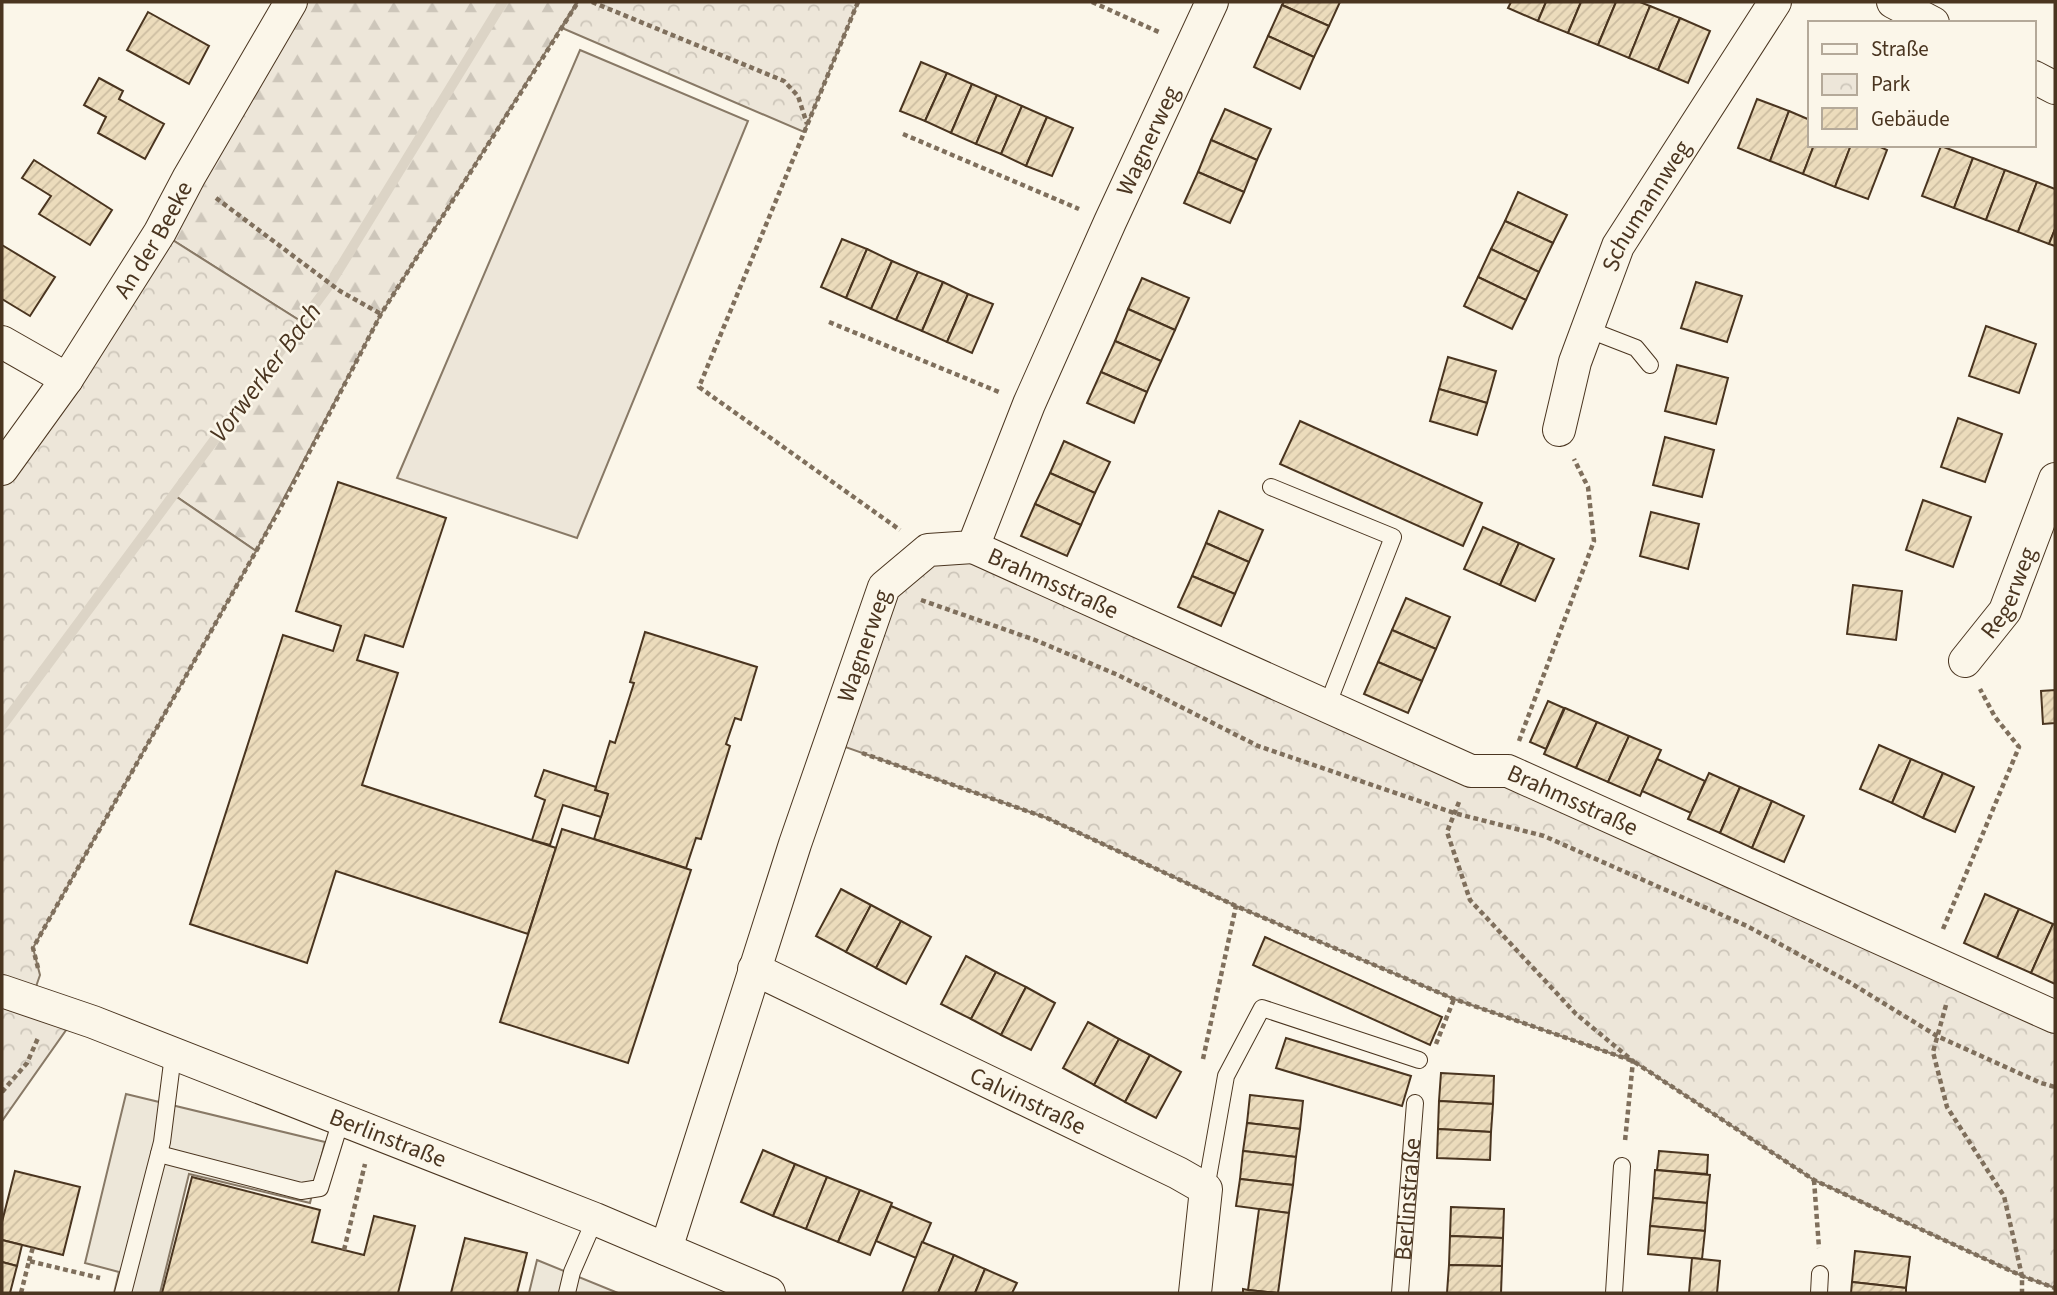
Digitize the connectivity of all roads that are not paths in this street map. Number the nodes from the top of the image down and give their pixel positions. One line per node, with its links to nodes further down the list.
1 (291, 2): 11 (street, An der Beeke)
2 (1212, 2): 16 (street, Wagnerweg)
3 (1775, 2): 8 (street, Schumannweg)
4 (1893, 2): 5 (street)
5 (1929, 21)
6 (2036, 78): 7 (street)
7 (2055, 88)
8 (1587, 329): 10 (lane); 12 (street, Schumannweg)
9 (2, 342): 11 (street)
10 (1650, 365)
11 (67, 379): 13 (street, An der Beeke)
12 (1559, 430)
13 (2, 469)
14 (2055, 479): 17 (street, Regerweg)
15 (1271, 487): 18 (lane)
16 (973, 547): 18 (street, Brahmsstraße); 19 (street, Wagnerweg)
17 (1965, 661)
18 (1327, 706): 21 (street, Brahmsstraße)
19 (754, 970): 28 (street, Calvinstraße); 30 (street, Wagnerweg)
20 (2, 991): 22 (street, Berlinstraße)
21 (2055, 1017)
22 (173, 1055): 25 (street, Berlinstraße); 26 (lane)
23 (1419, 1060): 28 (lane)
24 (1415, 1103): 36 (lane, Berlinstraße)
25 (341, 1120): 26 (lane); 29 (street, Berlinstraße)
26 (159, 1154): 32 (lane)
27 (1622, 1166): 37 (lane)
28 (1206, 1189): 35 (street)
29 (596, 1219): 30 (street, Berlinstraße); 33 (lane)
30 (666, 1249): 34 (street, Berlinstraße)
31 (1820, 1274): 38 (lane)
32 (124, 1289)
33 (567, 1293)
34 (769, 1293)
35 (1195, 1293)
36 (1400, 1293)
37 (1614, 1293)
38 (1819, 1293)

